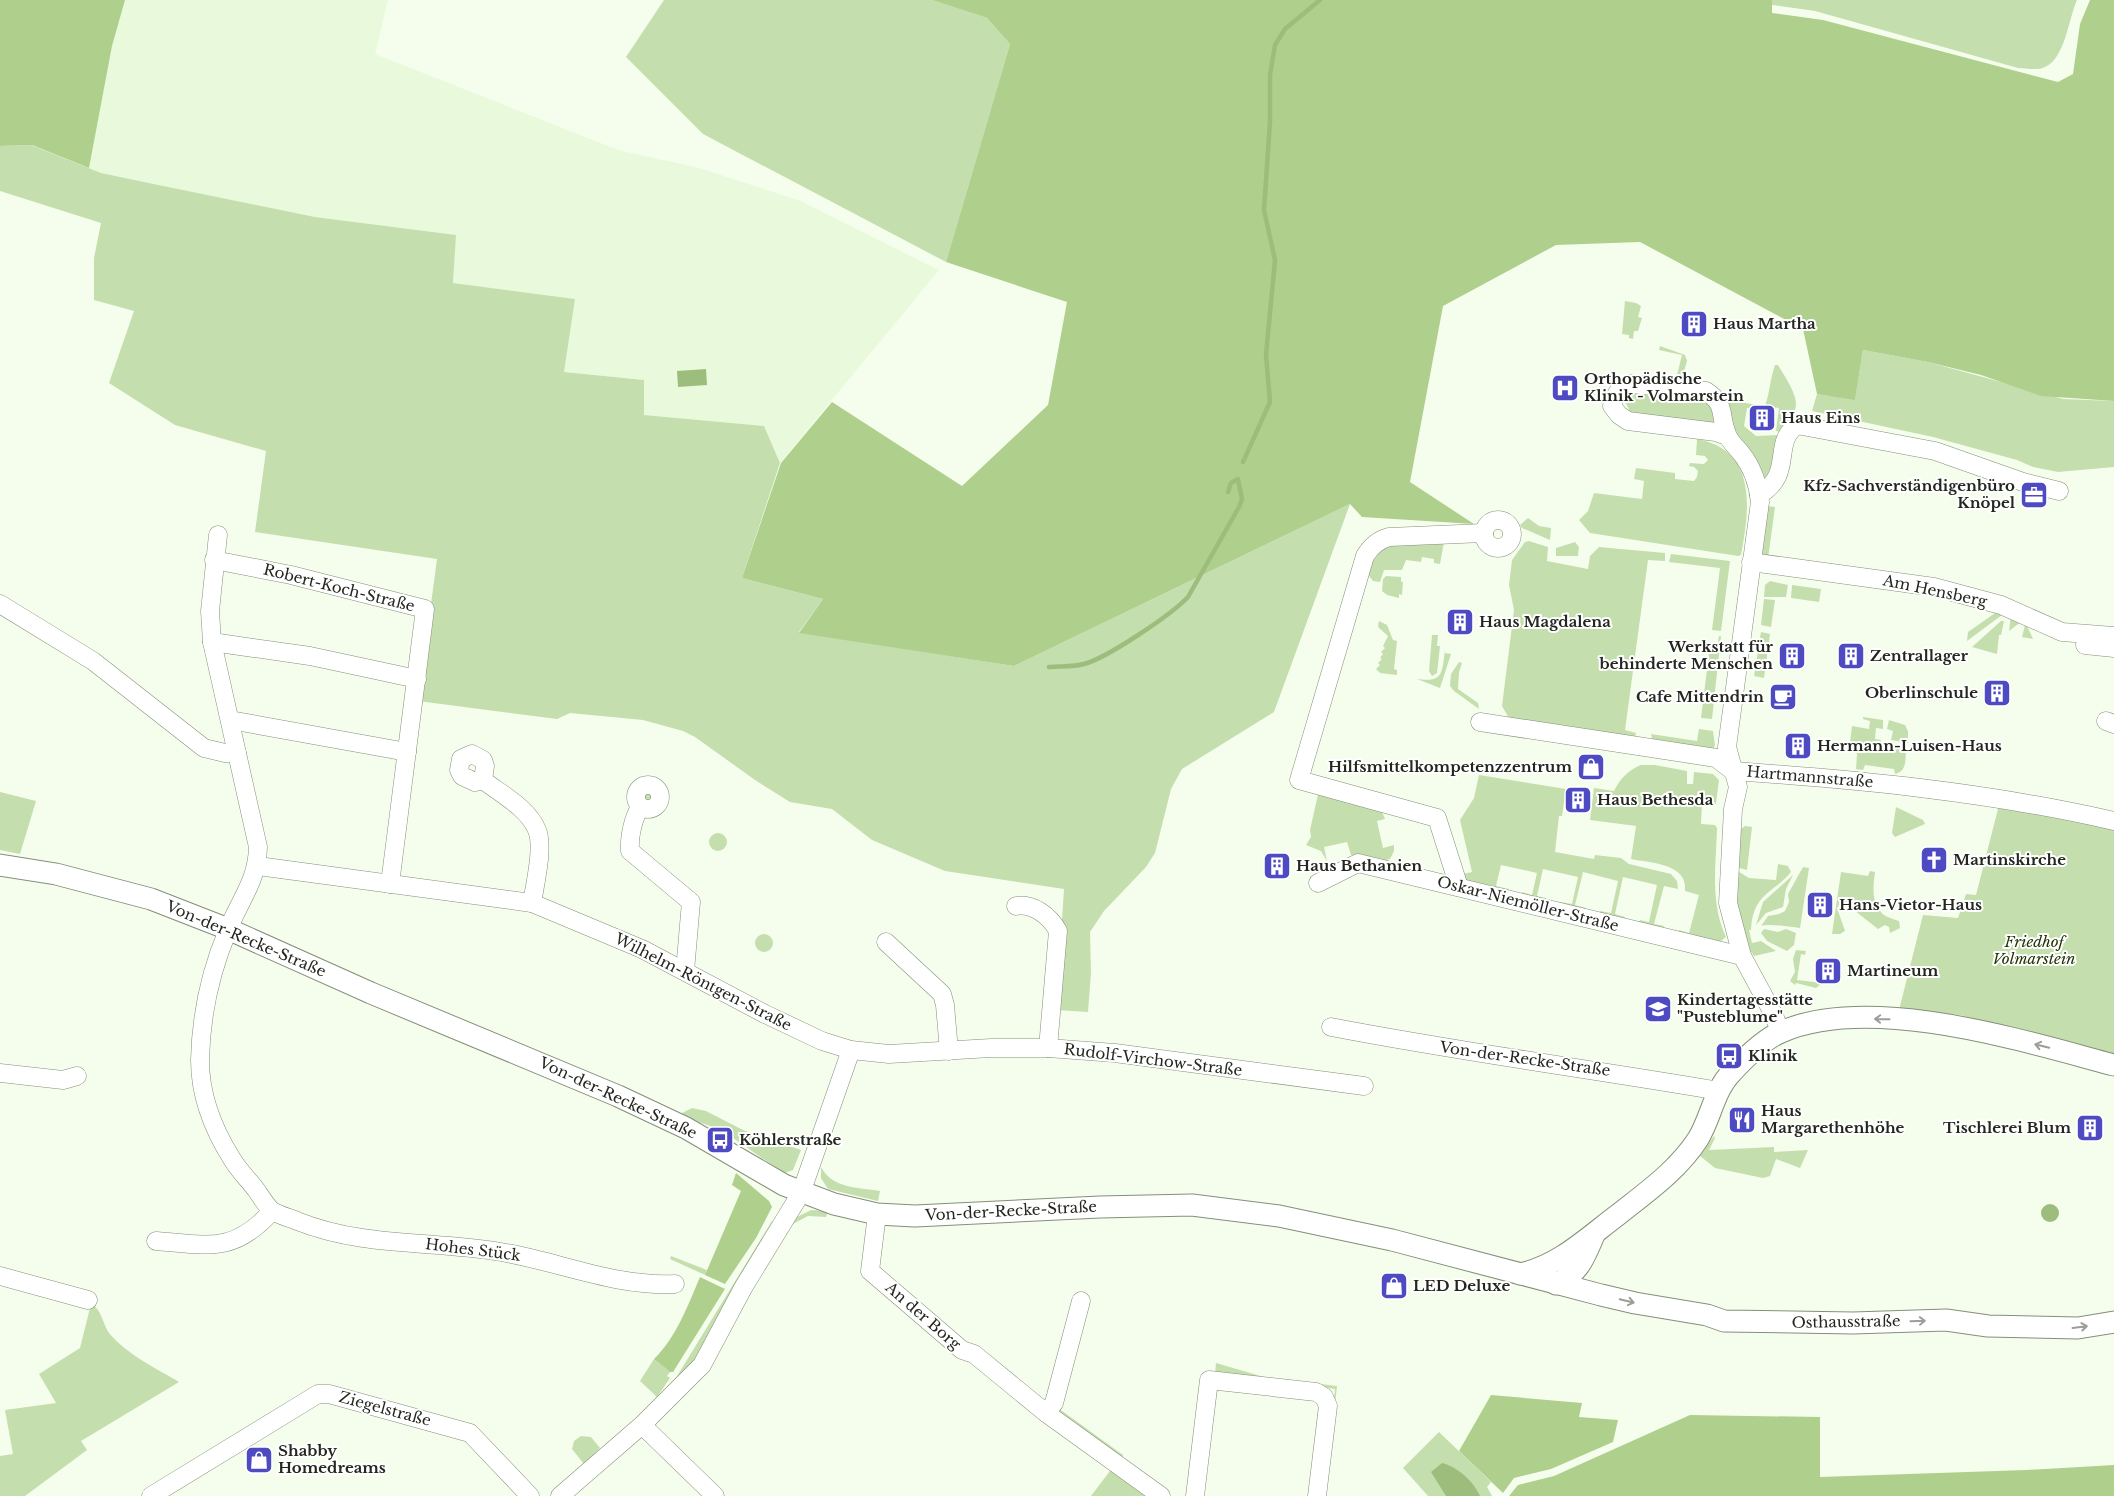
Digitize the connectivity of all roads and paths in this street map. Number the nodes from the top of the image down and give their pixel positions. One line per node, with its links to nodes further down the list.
1 (1727, 436): 1 (street); 3 (street)
2 (2059, 491): 3 (street)
3 (1759, 495): 7 (street)
4 (1484, 533): 26 (street)
5 (218, 535): 6 (street)
6 (214, 560): 11 (street); 13 (street, Robert-Koch-Straße)
7 (1751, 562): 9 (street, Am Hensberg); 18 (street)
8 (0, 604): 17 (street)
9 (2037, 620): 10 (street, Am Hensberg); 12 (street)
10 (2114, 636)
11 (212, 642): 13 (street); 14 (street)
12 (2114, 648)
13 (417, 679): 16 (street, Robert-Koch-Straße)
14 (230, 720): 16 (street); 17 (street)
15 (1480, 722): 18 (street, Hartmannstraße)
16 (407, 752): 24 (street, Robert-Koch-Straße)
17 (237, 753): 23 (street)
18 (1733, 771): 21 (street, Hartmannstraße); 31 (street)
19 (483, 780): 27 (street)
20 (640, 806): 32 (street)
21 (2114, 821)
22 (0, 865): 29 (street, Von-der-Recke-Straße)
23 (258, 866): 24 (street, Wilhelm-Röntgen-Straße); 29 (street)
24 (390, 884): 27 (street, Wilhelm-Röntgen-Straße)
25 (1318, 884): 26 (street, Oskar-Niemöller-Straße)
26 (1459, 887): 31 (street, Oskar-Niemöller-Straße)
27 (532, 903): 32 (street, Wilhelm-Röntgen-Straße)
28 (1016, 906): 35 (street)
29 (228, 929): 43 (street, Von-der-Recke-Straße); 44 (street, Hohes Stück)
30 (886, 942): 37 (street)
31 (1742, 956): 34 (street)
32 (685, 970): 36 (street, Wilhelm-Röntgen-Straße)
33 (1331, 1027): 42 (street, Von-der-Recke-Straße)
34 (1780, 1032): 38 (street, one-way to 34); 42 (street)
35 (1048, 1048): 37 (street, Rudolf-Virchow-Straße); 41 (street, Rudolf-Virchow-Straße)
36 (851, 1050): 37 (street, Rudolf-Virchow-Straße); 43 (street)
37 (949, 1051)
38 (2114, 1064)
39 (0, 1073): 40 (street)
40 (77, 1076)
41 (1364, 1086)
42 (1719, 1091): 46 (street)
43 (801, 1193): 45 (street, Von-der-Recke-Straße); 57 (street)
44 (272, 1211): 47 (street); 51 (street, Hohes Stück)
45 (877, 1214): 49 (street, Von-der-Recke-Straße); 56 (street, An der Borg)
46 (1595, 1233): 48 (street); 52 (street)
47 (156, 1241)
48 (1563, 1256): 49 (street); 52 (street)
49 (1520, 1274): 52 (street, Osthausstraße)
50 (0, 1276): 53 (street)
51 (675, 1284)
52 (1569, 1284): 55 (street, Osthausstraße, one-way to 55)
53 (88, 1300)
54 (1081, 1301): 56 (street)
55 (2114, 1322)
56 (1046, 1413): 62 (street, An der Borg)
57 (642, 1426): 60 (street); 61 (street)
58 (151, 1496): 59 (street, Ziegelstraße)
59 (530, 1496)
60 (560, 1496)
61 (715, 1496)
62 (1162, 1496)
63 (1195, 1496): 64 (street)
64 (1317, 1496)

